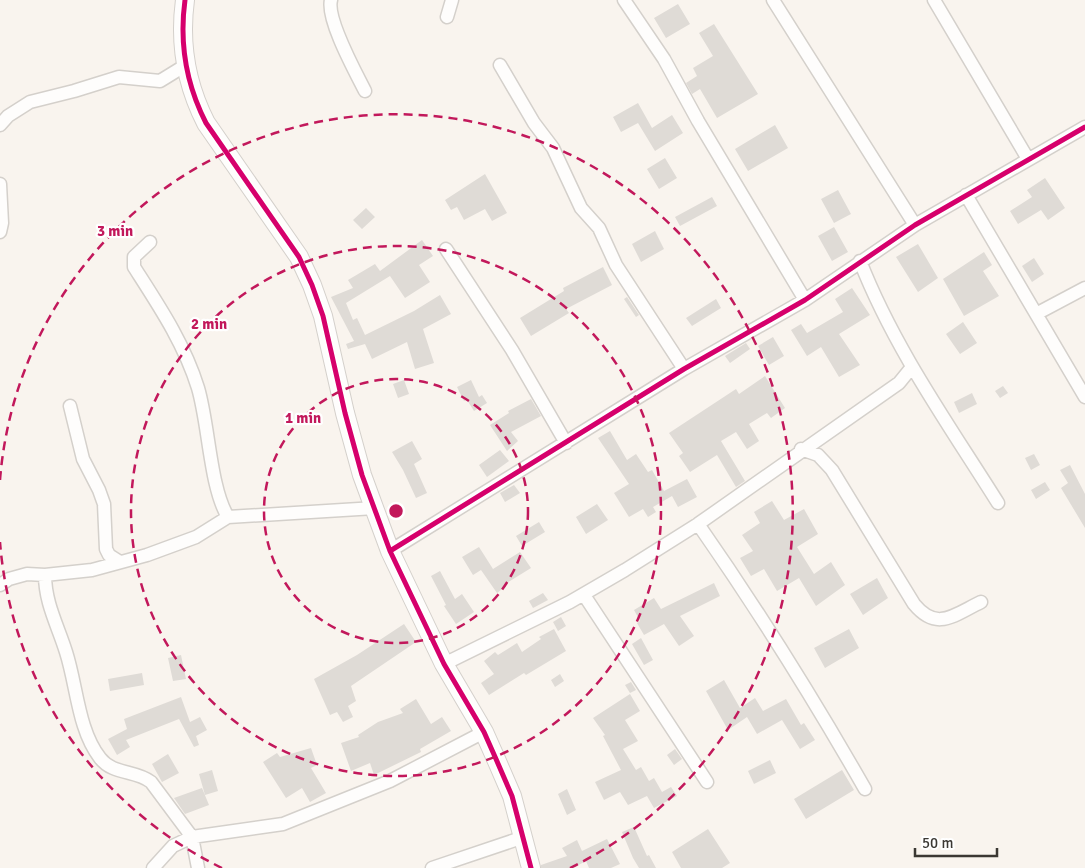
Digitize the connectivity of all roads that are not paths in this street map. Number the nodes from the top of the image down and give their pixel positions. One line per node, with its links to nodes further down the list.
1 (185, 0): 8 (street)
2 (331, 0): 10 (street)
3 (452, 0): 7 (street)
4 (624, 0): 22 (street)
5 (773, 0): 16 (street)
6 (934, 0): 13 (street)
7 (447, 17)
8 (186, 65): 11 (street); 33 (street)
9 (500, 65): 25 (street)
10 (365, 92)
11 (0, 125)
12 (1085, 127): 13 (street)
13 (1028, 158): 15 (street)
14 (0, 184): 17 (street)
15 (966, 195): 16 (street); 23 (street)
16 (915, 225): 20 (street)
17 (0, 232)
18 (150, 242): 34 (street)
19 (446, 249): 29 (street)
20 (860, 261): 22 (street); 24 (street)
21 (1085, 288): 23 (street)
22 (805, 300): 25 (street)
23 (1036, 314): 26 (street)
24 (912, 367): 28 (street); 32 (street)
25 (684, 369): 29 (street)
26 (1085, 397)
27 (70, 406): 37 (street)
28 (816, 439): 30 (street); 31 (street)
29 (566, 442): 36 (street)
30 (801, 449): 31 (street); 35 (street)
31 (818, 455): 41 (street)
32 (998, 503)
33 (375, 508): 34 (street); 36 (street)
34 (228, 517): 37 (street)
35 (698, 524): 40 (street); 45 (street)
36 (390, 551): 42 (street)
37 (120, 562): 38 (street)
38 (45, 575): 39 (street); 46 (street)
39 (0, 585)
40 (584, 595): 42 (street); 44 (street)
41 (981, 602)
42 (444, 664): 43 (street)
43 (484, 732): 46 (street); 47 (street)
44 (707, 782)
45 (865, 789)
46 (192, 837): 48 (street); 49 (street)
47 (524, 837): 50 (street); 51 (street)
48 (153, 868)
49 (198, 868)
50 (432, 868)
51 (531, 868)

